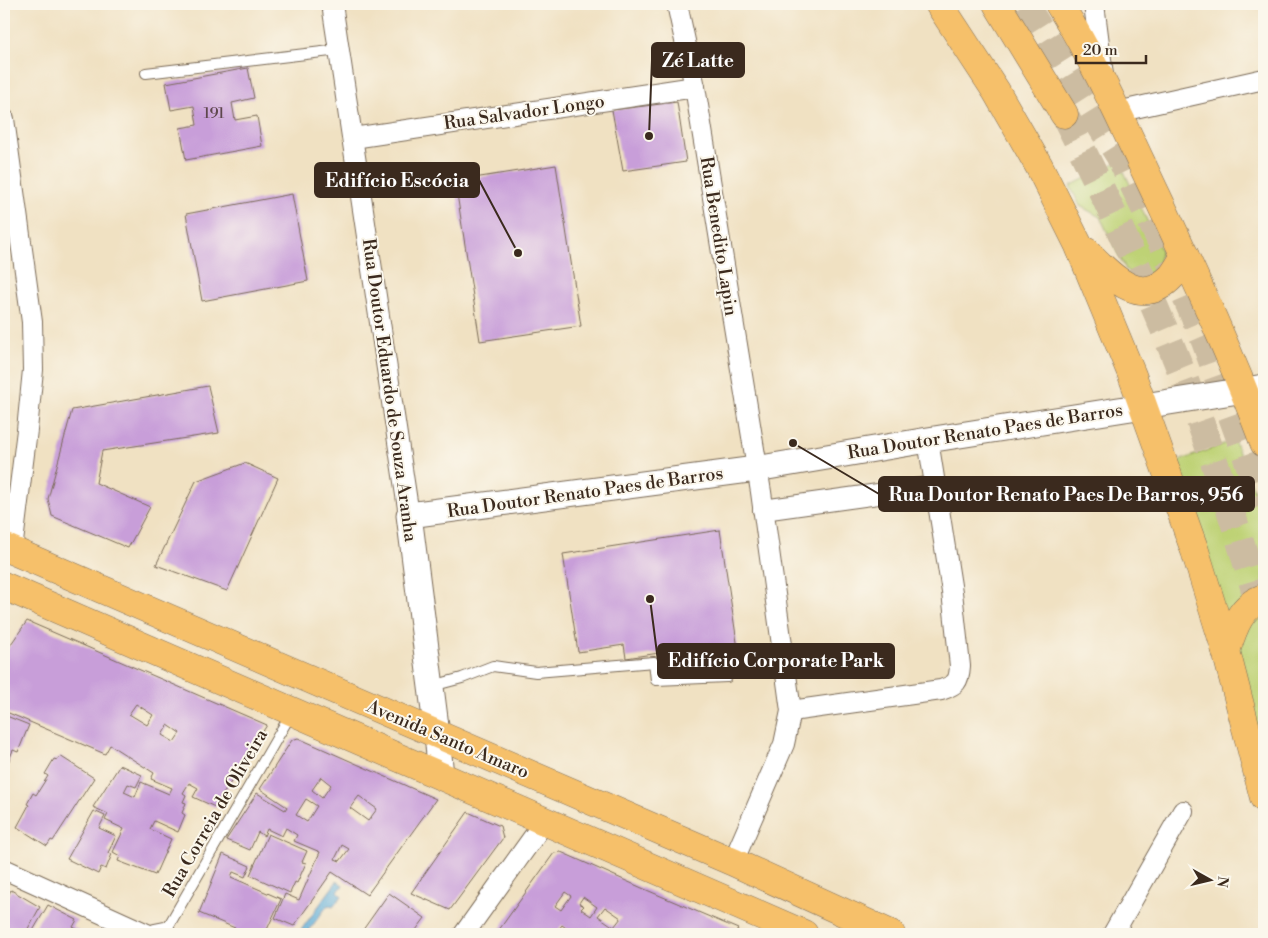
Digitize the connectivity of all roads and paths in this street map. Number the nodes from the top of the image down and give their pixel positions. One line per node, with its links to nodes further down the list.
1 (332, 4): 7 (street, Rua Doutor Eduardo de Souza Aranha)
2 (677, 4): 11 (street, Rua Benedito Lapin)
3 (939, 4): 16 (main road)
4 (997, 4): 13 (main road)
5 (1059, 4): 10 (main road)
6 (1094, 4): 10 (street)
7 (339, 50): 8 (lane); 15 (street, Rua Doutor Eduardo de Souza Aranha)
8 (146, 73)
9 (1264, 79): 12 (street)
10 (1104, 84): 12 (main road)
11 (695, 87): 15 (street, Rua Salvador Longo); 22 (street, Rua Benedito Lapin)
12 (1117, 112): 17 (main road)
13 (1064, 114)
14 (5, 130): 26 (street)
15 (353, 138): 25 (street, Rua Doutor Eduardo de Souza Aranha)
16 (1078, 244): 17 (main road); 19 (main road)
17 (1185, 256): 18 (main road)
18 (1255, 389): 19 (street, Rua Doutor Renato Paes de Barros); 21 (main road)
19 (1143, 406): 20 (street, Rua Doutor Renato Paes de Barros); 30 (main road)
20 (928, 440): 22 (street, Rua Doutor Renato Paes de Barros); 23 (street)
21 (1264, 443)
22 (756, 469): 24 (street, Rua Benedito Lapin); 25 (street, Rua Doutor Renato Paes de Barros)
23 (936, 486): 24 (street); 34 (street)
24 (763, 510): 34 (street, Rua Benedito Lapin)
25 (409, 515): 32 (street, Rua Doutor Eduardo de Souza Aranha)
26 (8, 548): 27 (main road); 35 (main road, Avenida Santo Amaro)
27 (4, 578)
28 (4, 586): 33 (main road, Avenida Santo Amaro)
29 (1264, 598): 30 (main road)
30 (1226, 651): 37 (main road)
31 (727, 677): 32 (lane)
32 (431, 686): 35 (street, Rua Doutor Eduardo de Souza Aranha)
33 (293, 711): 36 (main road, Avenida Santo Amaro); 43 (lane, Rua Correia de Oliveira)
34 (791, 711): 40 (street, Rua Benedito Lapin)
35 (437, 734): 36 (street, Rua Doutor Eduardo de Souza Aranha); 40 (main road, Avenida Santo Amaro)
36 (441, 776): 39 (main road, Avenida Santo Amaro)
37 (1264, 798)
38 (1183, 811): 46 (street)
39 (545, 821): 42 (main road, Avenida Santo Amaro); 44 (street)
40 (733, 862): 45 (main road, Avenida Santo Amaro)
41 (4, 869): 43 (street)
42 (786, 931)
43 (156, 933)
44 (464, 934)
45 (891, 934)
46 (1113, 934)

